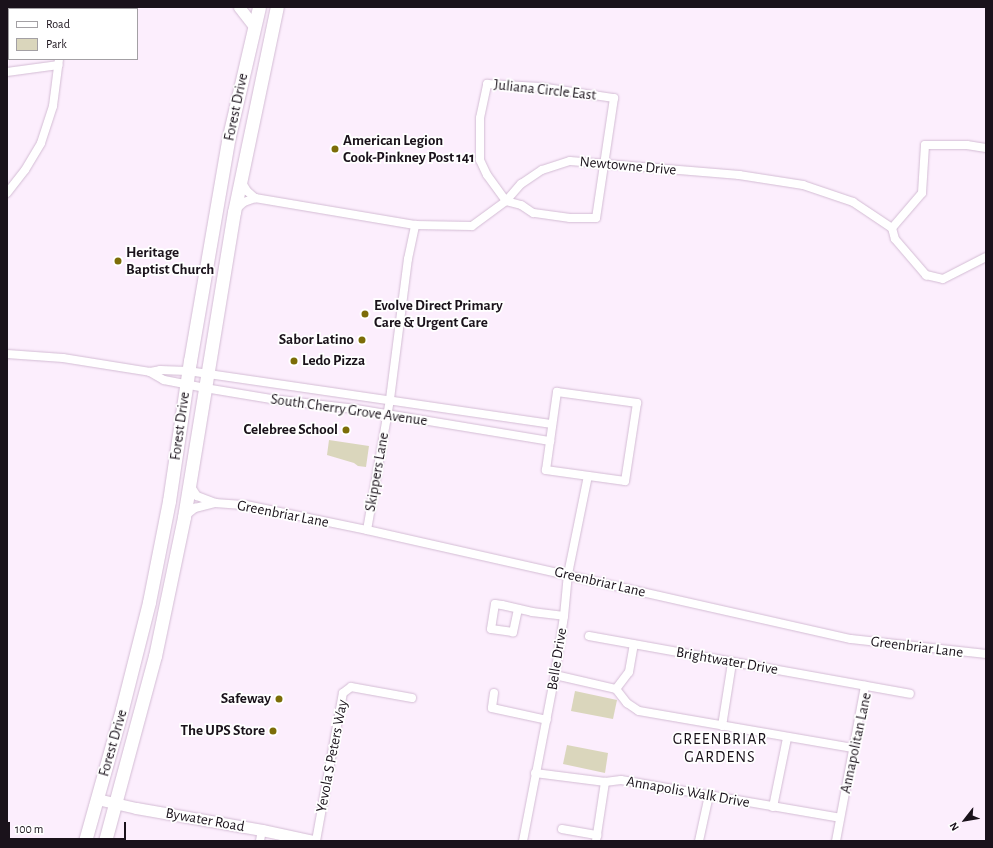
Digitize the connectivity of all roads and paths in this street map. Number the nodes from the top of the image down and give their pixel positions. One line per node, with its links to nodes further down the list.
1 (239, 7): 4 (street)
2 (259, 7): 4 (main road, Forest Drive)
3 (277, 7): 5 (main road, Forest Drive)
4 (254, 26): 5 (main road); 19 (main road, Forest Drive)
5 (268, 46): 10 (main road, Forest Drive)
6 (59, 62): 7 (street); 11 (street)
7 (7, 72)
8 (986, 148): 16 (street)
9 (603, 164): 13 (street, Newtowne Drive); 13 (street); 13 (street, Juliana Circle East); 16 (street, Newtowne Drive)
10 (240, 180): 12 (street); 14 (main road, Forest Drive)
11 (7, 193)
12 (255, 198): 14 (street); 15 (street, Newtowne Drive)
13 (506, 202): 15 (street, Newtowne Drive)
14 (234, 212): 21 (main road, Forest Drive)
15 (415, 225): 24 (street, Skippers Lane)
16 (892, 228): 17 (street)
17 (986, 257)
18 (7, 354): 20 (street, South Cherry Grove Avenue)
19 (188, 371): 20 (street, South Cherry Grove Avenue); 21 (street, South Cherry Grove Avenue); 22 (main road, Forest Drive)
20 (150, 372): 22 (street, South Cherry Grove Avenue)
21 (208, 374): 23 (main road, Forest Drive); 24 (street, South Cherry Grove Avenue)
22 (186, 385): 23 (street, South Cherry Grove Avenue); 48 (main road, Forest Drive)
23 (205, 388): 25 (street, South Cherry Grove Avenue); 29 (main road, Forest Drive)
24 (390, 398): 25 (street, Skippers Lane); 26 (street, South Cherry Grove Avenue)
25 (387, 414): 27 (street, South Cherry Grove Avenue); 32 (street, Skippers Lane)
26 (552, 424): 27 (street); 28 (street)
27 (550, 441): 28 (street)
28 (588, 476): 33 (street, Belle Drive)
29 (190, 484): 30 (street, Greenbriar Lane); 31 (main road, Forest Drive)
30 (215, 503): 31 (street, Greenbriar Lane); 32 (street, Greenbriar Lane)
31 (184, 517): 49 (main road, Forest Drive)
32 (367, 530): 33 (street, Greenbriar Lane)
33 (568, 574): 35 (street, Belle Drive); 38 (street, Greenbriar Lane)
34 (518, 609): 35 (street)
35 (564, 616): 40 (street, Belle Drive)
36 (589, 636): 37 (street, Brightwater Drive)
37 (634, 644): 39 (street, Brightwater Drive); 42 (street)
38 (986, 654)
39 (732, 663): 41 (street, Brightwater Drive); 47 (street)
40 (555, 675): 42 (street); 46 (street, Belle Drive)
41 (865, 686): 44 (street, Annapolitan Lane); 51 (street, Annapolitan Lane)
42 (616, 689): 47 (street)
43 (494, 693): 46 (street)
44 (910, 694)
45 (412, 698): 64 (street, Yevola S Peters Way)
46 (547, 720): 52 (street, Belle Drive)
47 (722, 726): 50 (street)
48 (116, 730): 49 (main road); 55 (main road, Forest Drive)
49 (133, 736): 56 (main road, Forest Drive)
50 (787, 738): 51 (street); 57 (street)
51 (853, 748): 58 (street, Annapolitan Lane)
52 (535, 773): 53 (street, Annapolis Walk Drive); 65 (street, Belle Drive)
53 (605, 782): 54 (street, Annapolis Walk Drive); 61 (street)
54 (709, 795): 57 (street, Annapolis Walk Drive); 66 (street)
55 (97, 799): 56 (street, Bywater Road); 62 (main road, Forest Drive)
56 (116, 804): 60 (street, Bywater Road); 63 (main road, Forest Drive)
57 (773, 807): 58 (street, Annapolis Walk Drive)
58 (840, 818): 67 (street, Annapolitan Lane)
59 (562, 829): 61 (street)
60 (261, 835): 64 (street, Bywater Road)
61 (596, 838)
62 (85, 841)
63 (105, 841)
64 (314, 841)
65 (523, 841)
66 (700, 841)
67 (836, 841)

